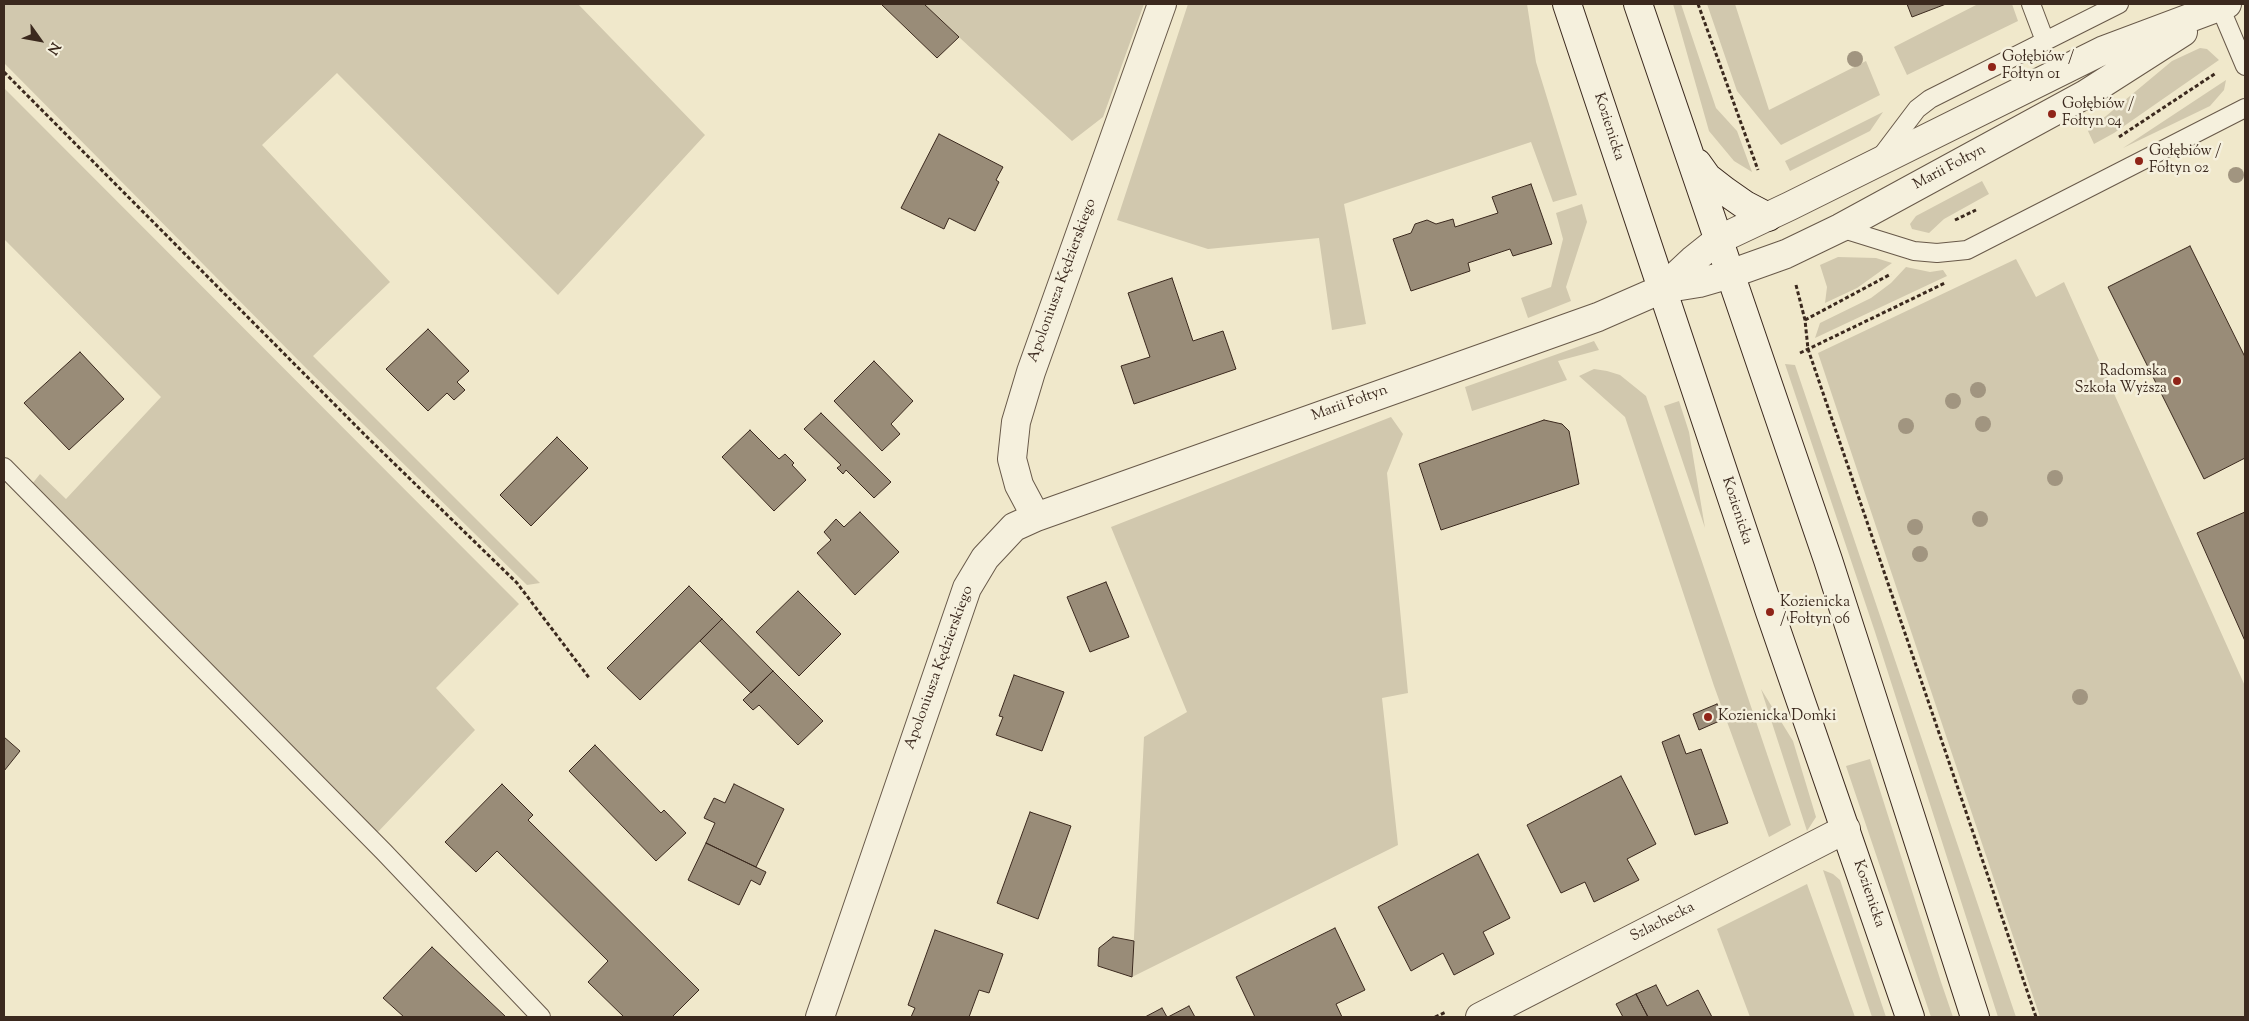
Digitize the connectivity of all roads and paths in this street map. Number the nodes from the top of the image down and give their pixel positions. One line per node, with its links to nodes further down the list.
1 (1162, 4): 21 (street, Apoloniusza Kędzierskiego)
2 (1567, 4): 19 (street, Kozienicka)
3 (1638, 4): 12 (street)
4 (1698, 4): 14 (path)
5 (2031, 4): 8 (lane)
6 (2119, 4): 8 (lane)
7 (2218, 5): 9 (lane); 13 (street, Marii Fołtyn); 15 (street, Marii Fołtyn)
8 (2045, 41): 13 (lane)
9 (2245, 66)
10 (4, 72): 22 (path)
11 (2245, 108): 15 (lane)
12 (1692, 156): 14 (street); 16 (street)
13 (1876, 163): 14 (street, Marii Fołtyn)
14 (1770, 216): 16 (street, Marii Fołtyn)
15 (1840, 228): 17 (street, Marii Fołtyn)
16 (1718, 240): 18 (street); 19 (street, Marii Fołtyn)
17 (1786, 254): 18 (street, Marii Fołtyn); 29 (path)
18 (1730, 274): 19 (street, Marii Fołtyn); 28 (street)
19 (1662, 289): 21 (street, Marii Fołtyn); 23 (street, Kozienicka)
20 (4, 466): 24 (lane)
21 (1036, 517): 25 (street, Apoloniusza Kędzierskiego)
22 (590, 679)
23 (1846, 830): 26 (street, Szlachecka); 27 (street, Kozienicka)
24 (541, 1017)
25 (820, 1017)
26 (1480, 1017)
27 (1910, 1017)
28 (1975, 1017)
29 (2036, 1017)

